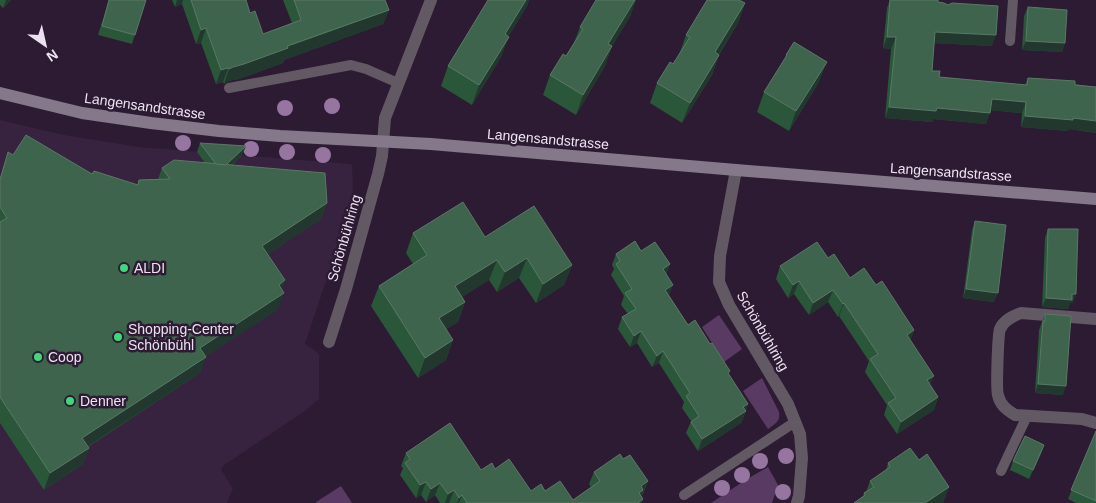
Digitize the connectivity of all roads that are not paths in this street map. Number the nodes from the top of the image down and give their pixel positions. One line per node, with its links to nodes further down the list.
1 (431, 0): 4 (street, Schönbühlring)
2 (1013, 0): 3 (lane)
3 (1010, 41)
4 (398, 83): 5 (lane); 7 (street, Schönbühlring)
5 (229, 88)
6 (0, 92): 7 (street, Langensandstrasse)
7 (383, 142): 8 (street, Langensandstrasse); 11 (street, Schönbühlring)
8 (736, 170): 9 (street, Langensandstrasse); 13 (street, Schönbühlring)
9 (1096, 199)
10 (1096, 319): 12 (street)
11 (329, 342)
12 (1026, 416): 14 (street); 15 (lane)
13 (795, 422): 16 (lane); 17 (street, Schönbühlring)
14 (1096, 423)
15 (1001, 471)
16 (684, 495)
17 (797, 503)

